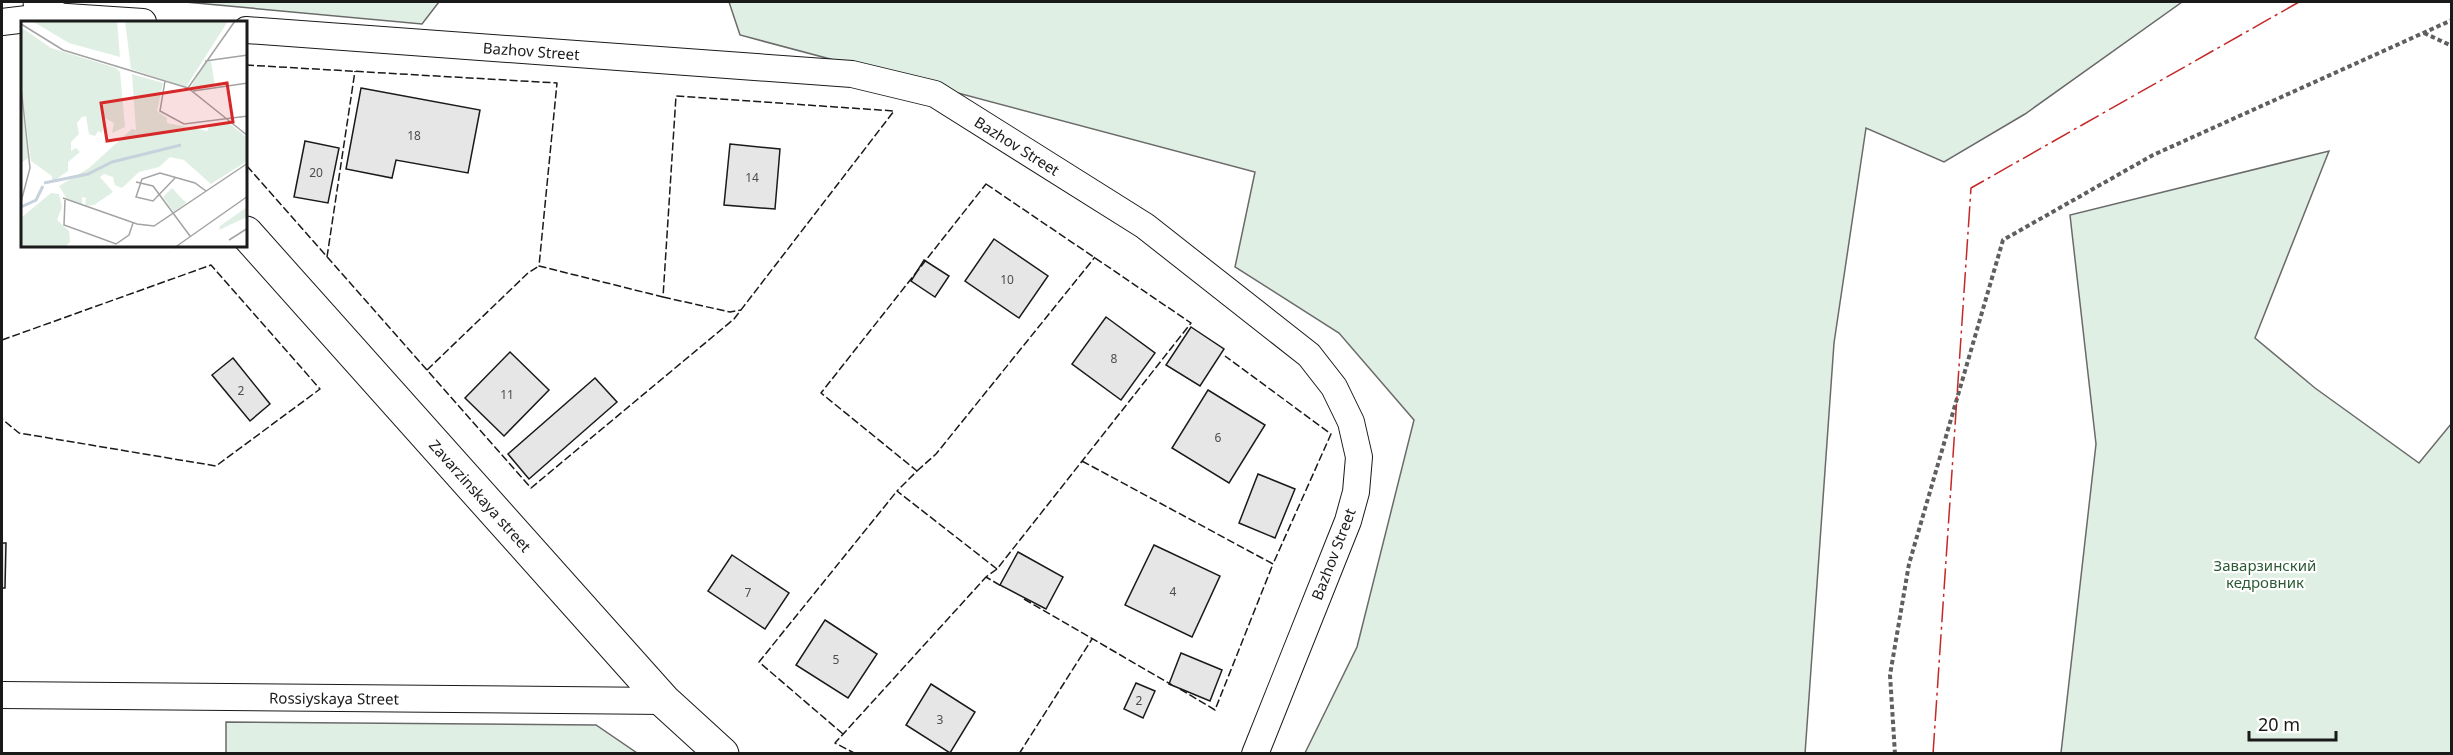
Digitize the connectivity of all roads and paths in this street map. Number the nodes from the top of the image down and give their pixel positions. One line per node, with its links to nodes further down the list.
1 (50, 13): 3 (street); 4 (street)
2 (2451, 20): 6 (path)
3 (133, 21)
4 (2, 22)
5 (248, 30): 12 (street, Bazhov Street)
6 (2423, 32): 7 (path); 13 (path)
7 (2451, 46)
8 (248, 235): 10 (street, Zavarzinskaya street)
9 (2, 695): 10 (street, Rossiyskaya Street)
10 (664, 701): 11 (street, Zavarzinskaya street)
11 (722, 753)
12 (1255, 753)
13 (1895, 753)

